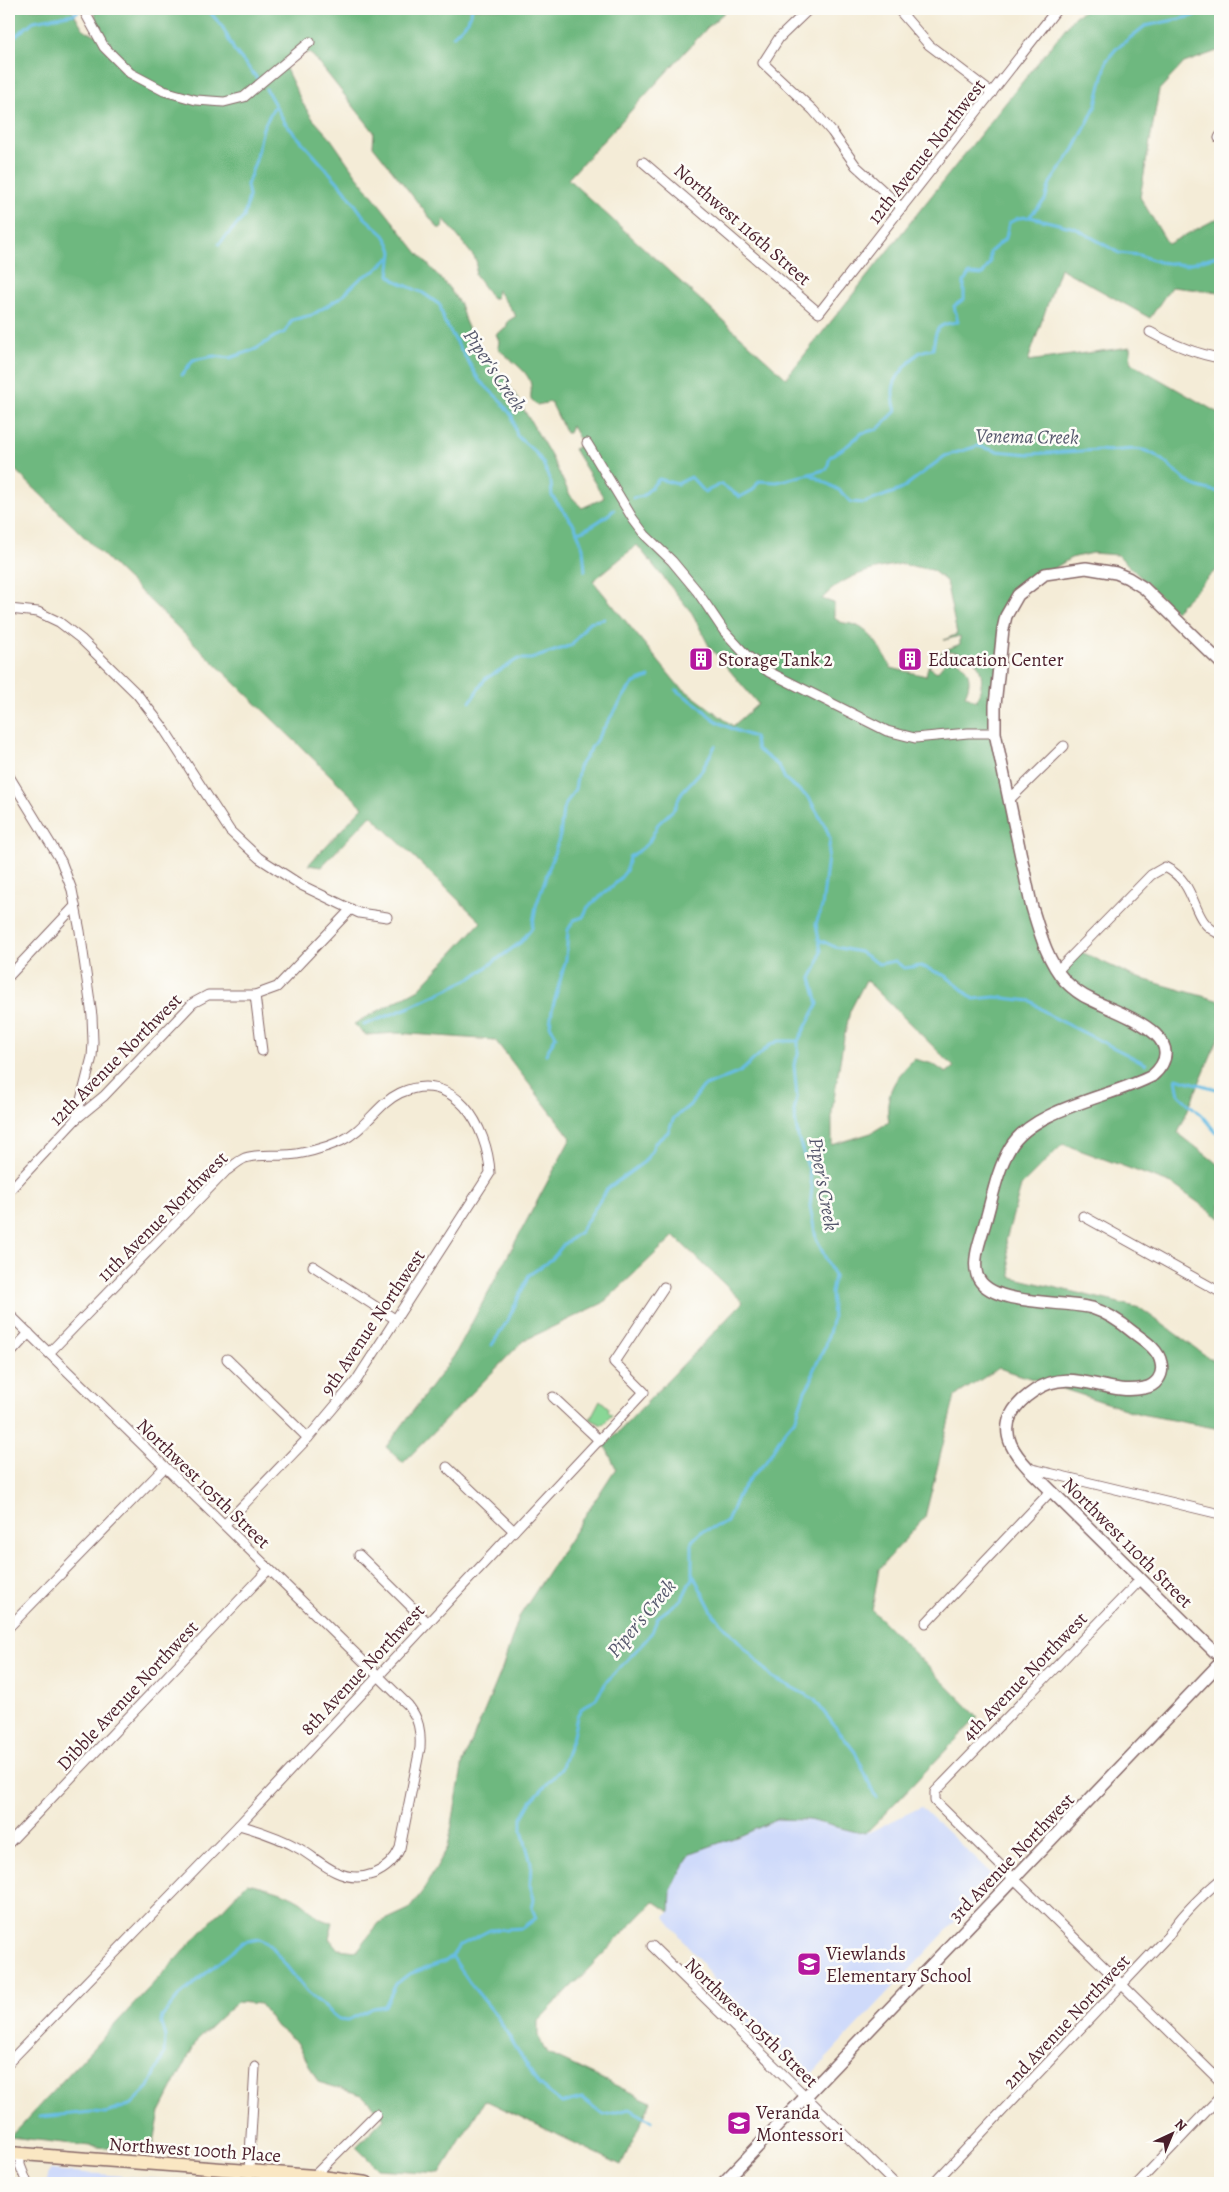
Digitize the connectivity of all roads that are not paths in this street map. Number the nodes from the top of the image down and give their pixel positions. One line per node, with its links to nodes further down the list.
1 (83, 9): 5 (street)
2 (810, 9): 8 (street)
3 (898, 9): 6 (street)
4 (1057, 9): 6 (street, 12th Avenue Northwest)
5 (310, 42)
6 (992, 93): 8 (street, 12th Avenue Northwest)
7 (643, 162): 9 (street, Northwest 116th Street)
8 (902, 208): 9 (street, 12th Avenue Northwest)
9 (819, 313)
10 (1150, 332): 11 (street)
11 (1220, 358)
12 (587, 443): 15 (street)
13 (9, 609): 20 (street)
14 (1220, 662): 15 (street)
15 (995, 732): 18 (street)
16 (1064, 746): 18 (street)
17 (9, 776): 19 (street)
18 (1010, 800): 23 (street)
19 (75, 906): 24 (street); 28 (street)
20 (351, 910): 21 (street); 25 (street, 12th Avenue Northwest)
21 (386, 917)
22 (1220, 934): 23 (street)
23 (1058, 970): 45 (street, Northwest 110th Street)
24 (9, 976)
25 (255, 995): 26 (street); 28 (street, 12th Avenue Northwest)
26 (262, 1051)
27 (471, 1115): 35 (street, 9th Avenue Northwest); 37 (street, 11th Avenue Northwest)
28 (76, 1120): 29 (street, 12th Avenue Northwest)
29 (9, 1191)
30 (1083, 1216): 33 (street)
31 (313, 1266): 35 (street)
32 (664, 1287): 42 (street, 8th Avenue Northwest)
33 (1220, 1292)
34 (9, 1314): 36 (street, Northwest 105th Street)
35 (395, 1319): 41 (street, 9th Avenue Northwest)
36 (29, 1334): 37 (street, Northwest 105th Street); 38 (street)
37 (48, 1353): 44 (street, Northwest 105th Street)
38 (9, 1355)
39 (227, 1359): 41 (street)
40 (553, 1397): 42 (street)
41 (308, 1438): 48 (street, 9th Avenue Northwest)
42 (600, 1441): 49 (street, 8th Avenue Northwest)
43 (446, 1467): 49 (street)
44 (164, 1468): 48 (street, Northwest 105th Street); 55 (street)
45 (1028, 1468): 46 (street, Northwest 110th Street); 47 (street)
46 (1052, 1491): 52 (street, Northwest 110th Street); 53 (street)
47 (1220, 1514)
48 (225, 1524): 51 (street, Northwest 105th Street)
49 (514, 1531): 54 (street, 8th Avenue Northwest)
50 (359, 1555): 54 (street)
51 (269, 1569): 58 (street, Northwest 105th Street); 60 (street, Dibble Avenue Northwest)
52 (1141, 1579): 56 (street, Northwest 110th Street); 61 (street, 4th Avenue Northwest)
53 (926, 1622)
54 (428, 1623): 58 (street, 8th Avenue Northwest)
55 (9, 1627)
56 (1220, 1658)
57 (1220, 1663): 61 (street, 3rd Avenue Northwest)
58 (377, 1677): 59 (street, 8th Avenue Northwest); 59 (street, Northwest 105th Street)
59 (239, 1825): 65 (street, 8th Avenue Northwest)
60 (9, 1843)
61 (1014, 1878): 64 (street); 68 (street, 3rd Avenue Northwest)
62 (1220, 1880): 64 (street, 2nd Avenue Northwest)
63 (652, 1946): 68 (street, Northwest 105th Street)
64 (1122, 1985): 67 (street); 78 (street, 2nd Avenue Northwest)
65 (9, 2062)
66 (255, 2067): 72 (street)
67 (1220, 2081)
68 (806, 2097): 76 (street, 3rd Avenue Northwest); 77 (street, Northwest 105th Street)
69 (1220, 2097): 79 (street)
70 (376, 2114): 73 (street)
71 (15, 2154): 72 (main road, Northwest 100th Place); 74 (street)
72 (249, 2171): 73 (main road, Northwest 100th Place)
73 (314, 2176): 75 (main road, Northwest 100th Place)
74 (27, 2183)
75 (367, 2183)
76 (723, 2183)
77 (894, 2183)
78 (934, 2183)
79 (1138, 2183)

